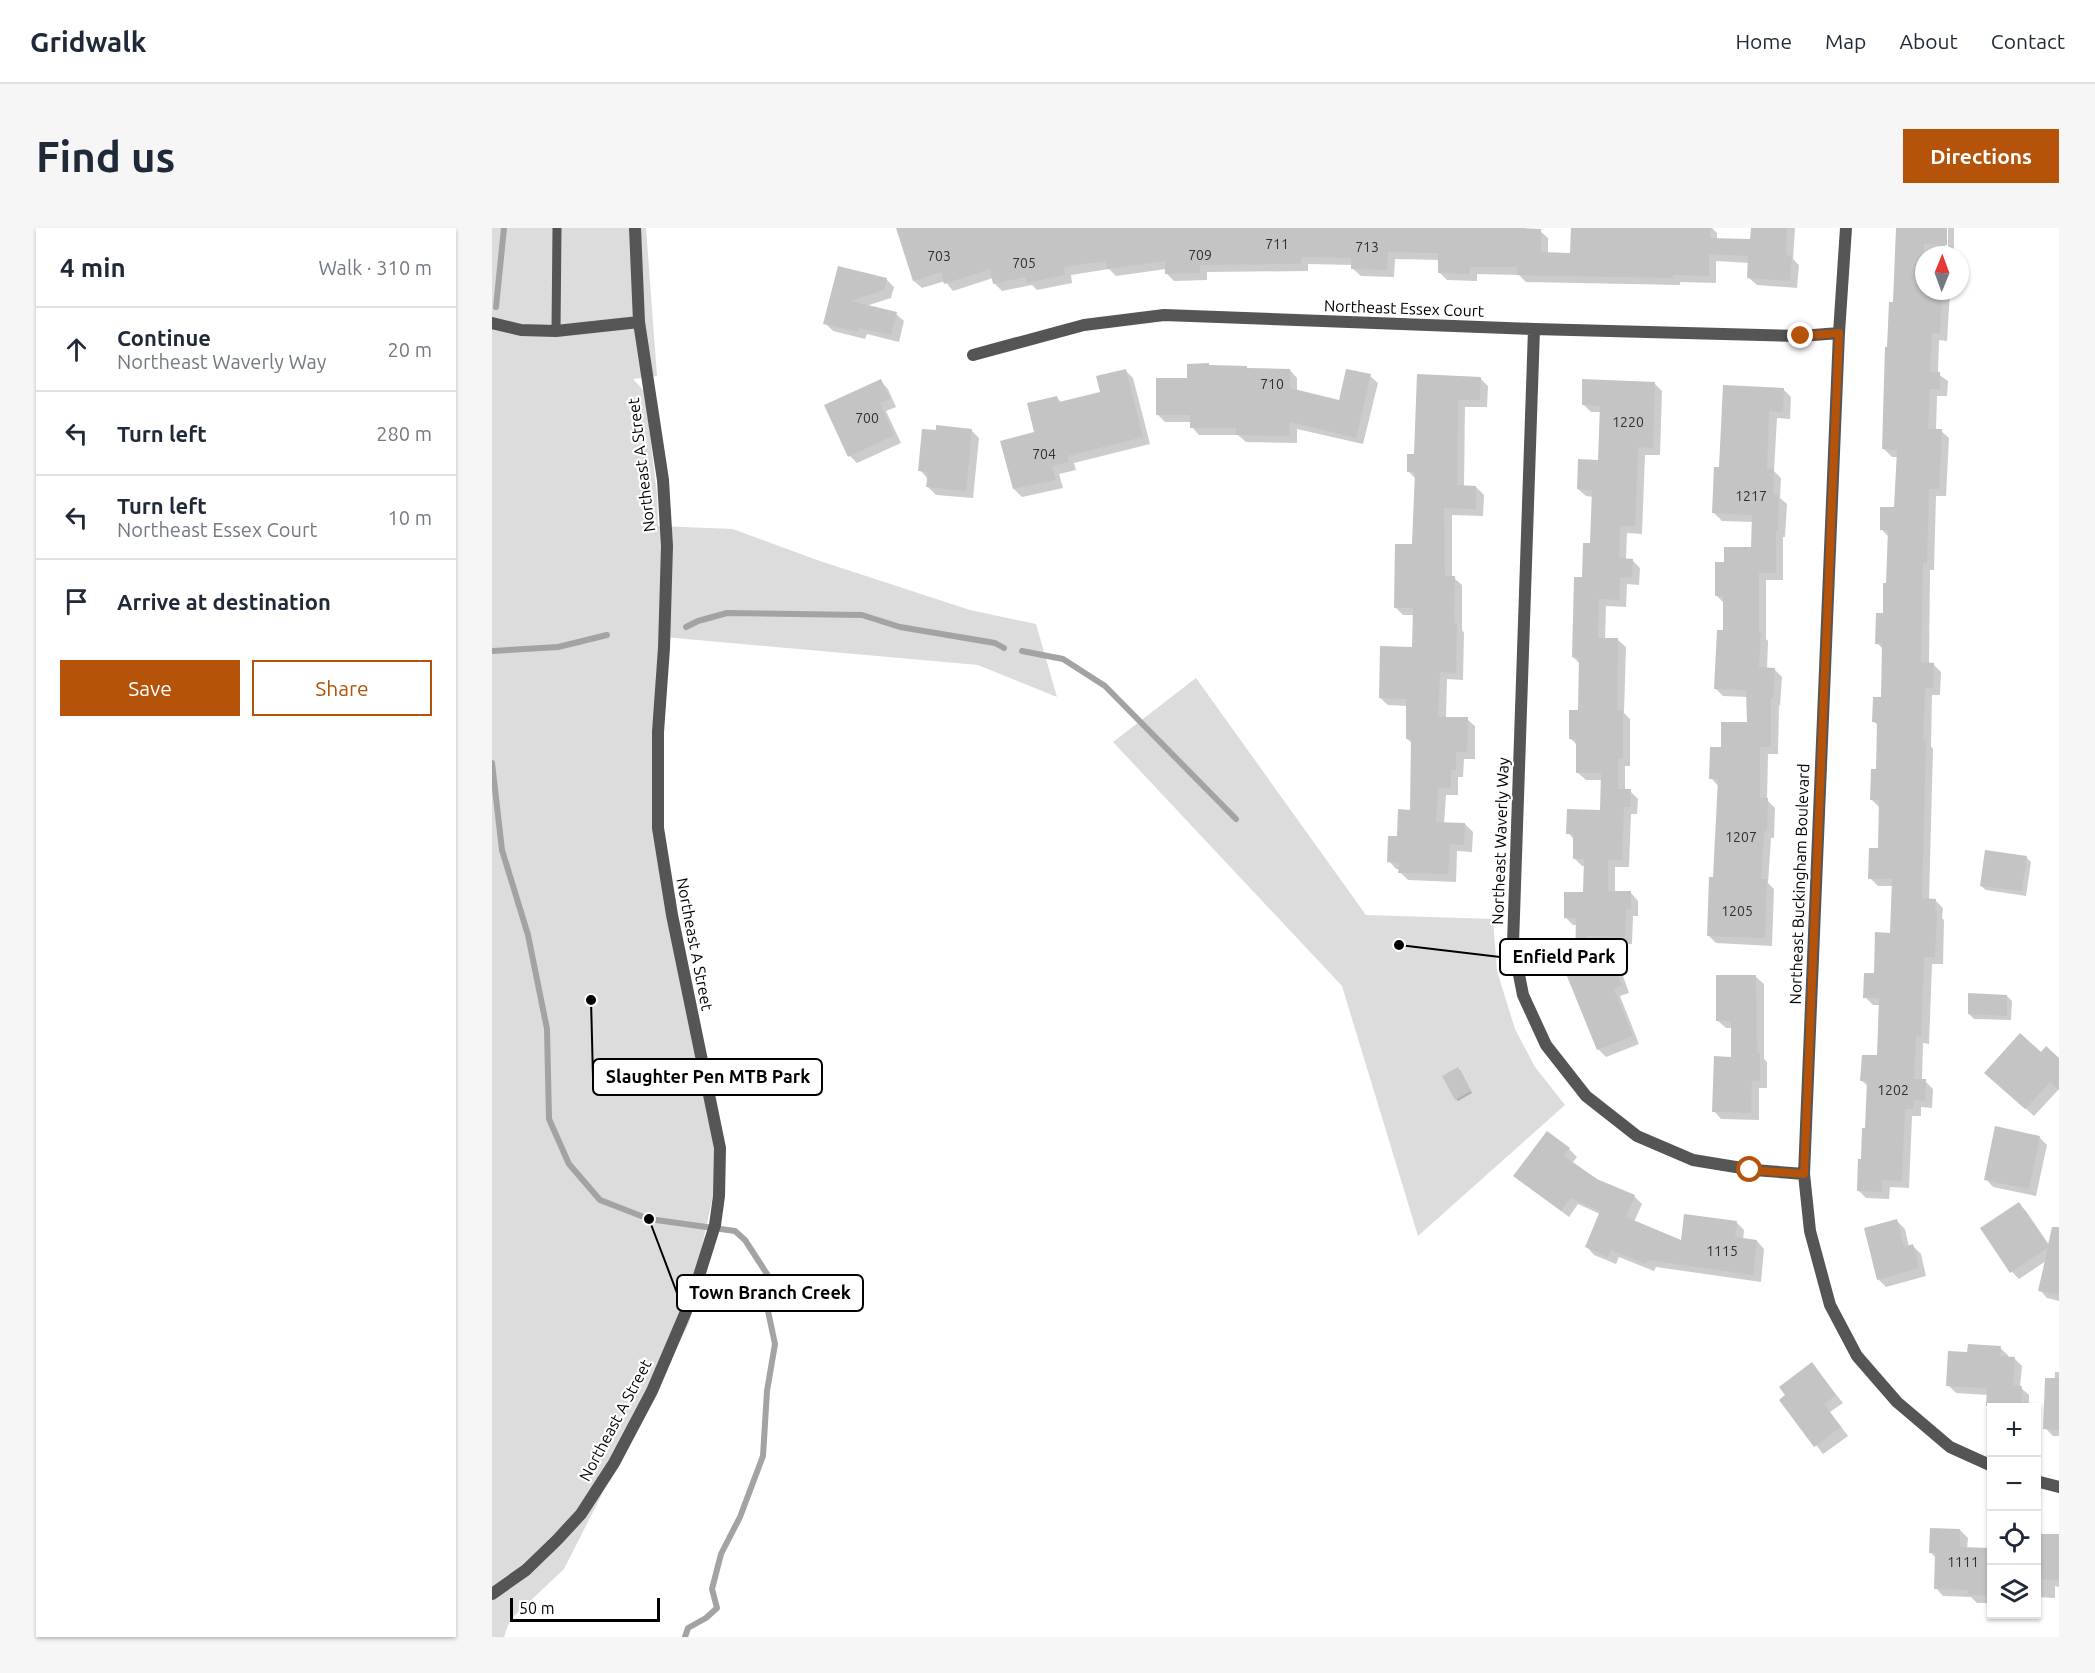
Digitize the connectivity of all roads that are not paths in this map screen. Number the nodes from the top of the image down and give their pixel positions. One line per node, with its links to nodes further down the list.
1 (557, 228): 7 (lane)
2 (635, 228): 4 (street, Northeast A Street)
3 (1846, 228): 8 (street, Northeast Buckingham Boulevard)
4 (639, 322): 7 (street); 14 (street, Northeast A Street)
5 (492, 323): 7 (street)
6 (1534, 329): 8 (street, Northeast Essex Court); 9 (street, Northeast Essex Court); 10 (street, Northeast Waverly Way)
7 (556, 331)
8 (1839, 333): 10 (street, Northeast Buckingham Boulevard)
9 (973, 355)
10 (1804, 1174): 11 (street, Northeast Buckingham Boulevard)
11 (1987, 1464)
12 (2041, 1482): 13 (street)
13 (2059, 1487)
14 (492, 1594)

